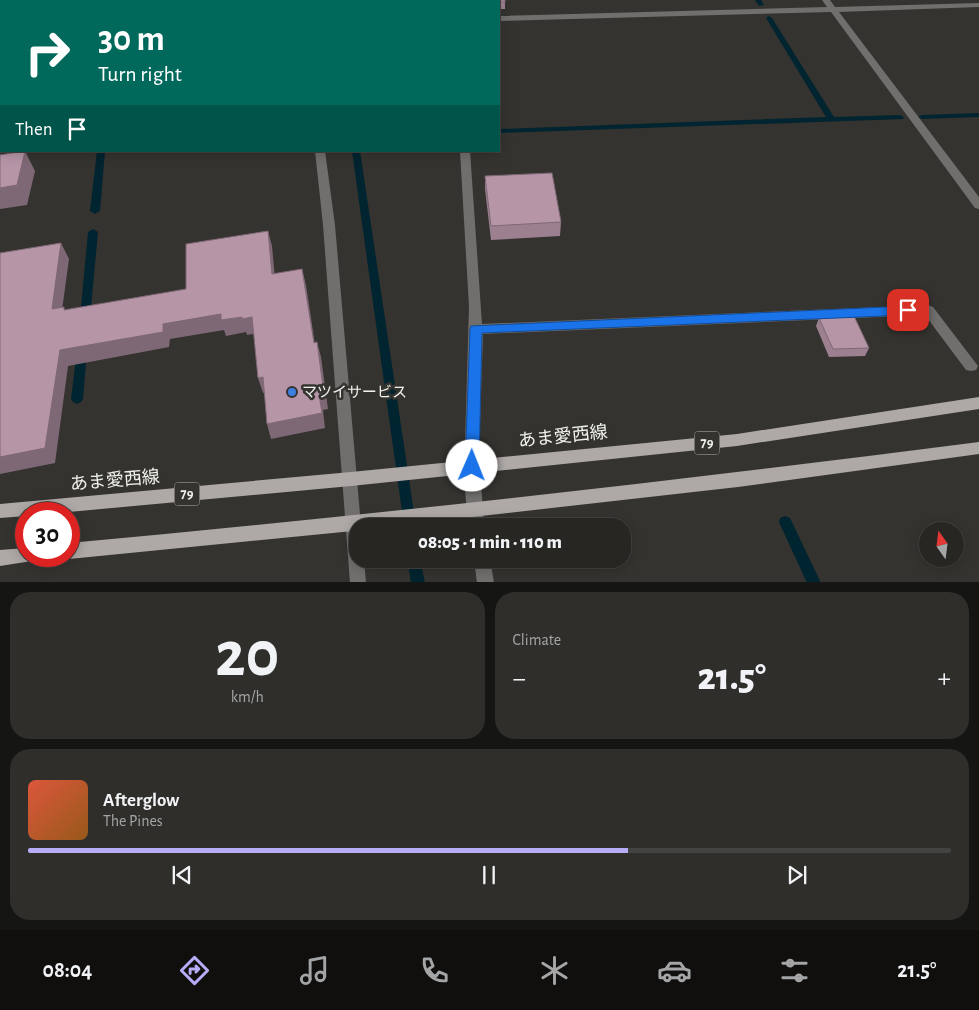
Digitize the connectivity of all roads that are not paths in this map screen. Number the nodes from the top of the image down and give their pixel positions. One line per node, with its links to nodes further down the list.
1 (826, 0): 3 (street)
2 (979, 5): 3 (street)
3 (834, 10): 4 (street); 7 (street)
4 (500, 19)
5 (320, 152): 13 (street)
6 (465, 152): 8 (street)
7 (979, 205)
8 (476, 329): 9 (street); 12 (street)
9 (976, 369)
10 (979, 403): 12 (main road, あま愛西線 / 79)
11 (979, 448): 14 (main road)
12 (472, 466): 13 (main road, あま愛西線 / 79); 14 (street)
13 (351, 479): 15 (main road, あま愛西線 / 79); 16 (street)
14 (473, 509): 17 (main road); 18 (street)
15 (0, 511)
16 (353, 518)
17 (404, 518)
18 (475, 518)
19 (349, 524): 20 (main road)
20 (80, 551)
21 (15, 557): 22 (main road)
22 (0, 558)
23 (357, 568): 25 (street)
24 (484, 568): 26 (street)
25 (358, 582)
26 (486, 582)

